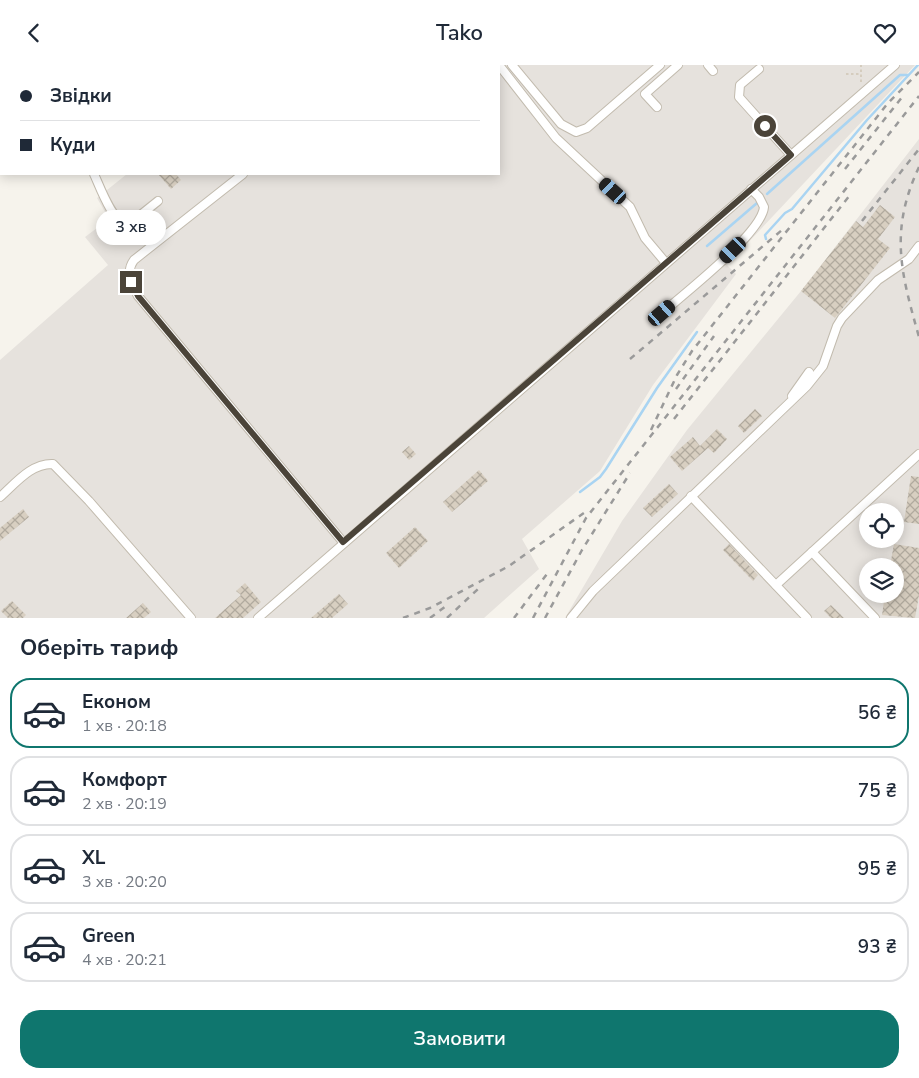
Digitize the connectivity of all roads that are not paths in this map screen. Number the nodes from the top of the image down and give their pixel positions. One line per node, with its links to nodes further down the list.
1 (512, 65): 2 (lane)
2 (660, 65)
3 (678, 65): 7 (lane)
4 (895, 65): 8 (lane)
5 (500, 67): 14 (lane)
6 (758, 69): 8 (lane)
7 (657, 107)
8 (791, 155): 11 (lane)
9 (94, 175): 12 (lane)
10 (242, 175): 21 (lane)
11 (751, 189): 14 (lane); 15 (lane)
12 (158, 201)
13 (919, 246): 17 (lane)
14 (666, 263): 21 (lane)
15 (662, 313)
16 (809, 372): 17 (lane)
17 (785, 405): 19 (lane)
18 (919, 454): 22 (lane)
19 (691, 496): 23 (lane); 26 (lane)
20 (0, 497): 24 (lane)
21 (343, 542): 25 (lane)
22 (812, 552): 23 (lane); 28 (lane)
23 (776, 585): 27 (lane)
24 (190, 618)
25 (258, 618)
26 (571, 618)
27 (807, 618)
28 (875, 618)

